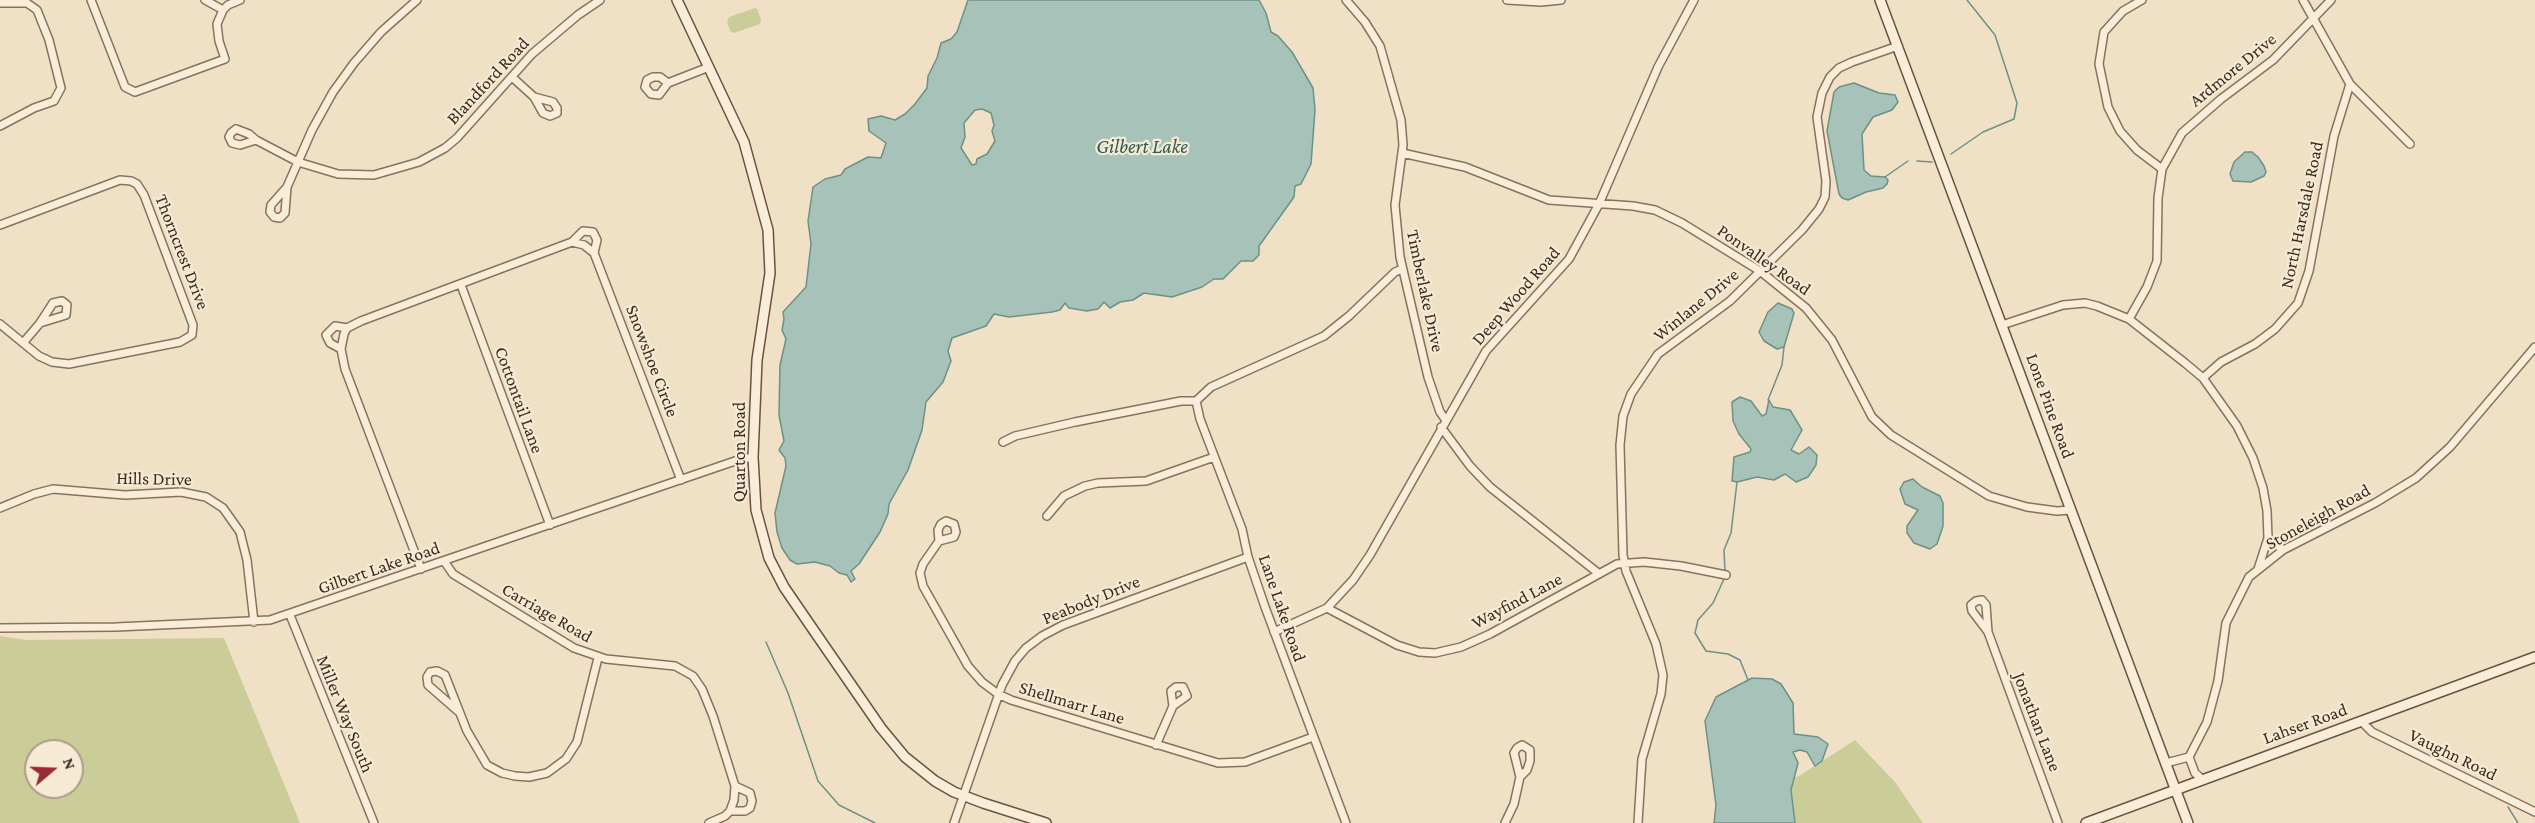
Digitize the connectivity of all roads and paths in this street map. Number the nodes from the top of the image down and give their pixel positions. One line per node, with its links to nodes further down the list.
1 (91, 0): 18 (street)
2 (205, 0): 18 (street)
3 (240, 0): 18 (street)
4 (417, 0): 30 (street)
5 (600, 0): 22 (street, Blandford Road)
6 (677, 0): 21 (street, Quarton Road)
7 (1346, 0): 17 (street, Timberlake Drive)
8 (1362, 0): 17 (street)
9 (1508, 0): 10 (street)
10 (1561, 0)
11 (1694, 0): 33 (street, Deep Wood Road)
12 (1881, 0): 20 (street, Lone Pine Road)
13 (2142, 0): 31 (street)
14 (2303, 0): 19 (street)
15 (2331, 0): 19 (street, Ardmore Drive)
16 (0, 3): 26 (street)
17 (1353, 6): 29 (street, Timberlake Drive)
18 (223, 10)
19 (2312, 19): 24 (street); 31 (street, Ardmore Drive)
20 (1898, 46): 38 (street, Winlane Drive); 43 (street, Lone Pine Road)
21 (709, 67): 23 (street); 53 (street, Quarton Road)
22 (512, 77): 25 (street); 30 (street, Blandford Road)
23 (668, 83)
24 (2350, 84): 28 (street); 48 (street, North Harsdale Road)
25 (534, 97)
26 (0, 126)
27 (256, 140): 30 (street, Blandford Road)
28 (2410, 144)
29 (1402, 153): 33 (street, Ponvalley Road); 37 (street, Timberlake Drive)
30 (298, 162): 32 (street)
31 (2162, 169): 40 (street, Ardmore Drive)
32 (287, 188)
33 (1599, 204): 38 (street, Ponvalley Road); 50 (street, Deep Wood Road)
34 (0, 225): 45 (street, Thorncrest Drive)
35 (573, 242): 36 (street); 36 (street, Snowshoe Circle); 39 (street, Snowshoe Circle)
36 (594, 253): 55 (street, Snowshoe Circle)
37 (1402, 269): 49 (street); 50 (street, Timberlake Drive)
38 (1760, 271): 57 (street, Ponvalley Road); 65 (street, Winlane Drive)
39 (461, 285): 44 (street, Snowshoe Circle); 59 (street, Cottontail Lane)
40 (2129, 319): 43 (street); 48 (street)
41 (40, 323): 45 (street)
42 (0, 324): 45 (street)
43 (2002, 325): 57 (street, Lone Pine Road)
44 (347, 328): 47 (street); 47 (street, Snowshoe Circle)
45 (22, 343)
46 (2535, 347): 62 (street, Stoneleigh Road)
47 (340, 349): 66 (street, Snowshoe Circle)
48 (2203, 378): 60 (street)
49 (1196, 401): 52 (street); 54 (street, Lane Lake Road)
50 (1446, 419): 51 (street, Deep Wood Road)
51 (1441, 427): 68 (street); 70 (street, Deep Wood Road)
52 (1003, 442)
53 (753, 457): 55 (street, Gilbert Lake Road); 90 (street, Quarton Road)
54 (1214, 457): 58 (street); 63 (street, Lane Lake Road)
55 (681, 480): 59 (street, Gilbert Lake Road)
56 (0, 508): 72 (street, Hills Drive)
57 (2071, 510): 85 (street, Lone Pine Road)
58 (1047, 516)
59 (550, 525): 64 (street, Gilbert Lake Road)
60 (2268, 538): 62 (street); 67 (street)
61 (939, 541): 78 (street, Shellmarr Lane)
62 (2283, 550): 67 (street, Stoneleigh Road)
63 (1248, 557): 74 (street, Lane Lake Road); 78 (street, Peabody Drive)
64 (444, 561): 66 (street, Gilbert Lake Road); 77 (street, Carriage Road)
65 (1624, 563): 68 (street, Wayfind Lane); 69 (street, Wayfind Lane); 99 (street, Winlane Drive)
66 (421, 569): 71 (street, Gilbert Lake Road)
67 (2258, 569): 84 (street, Stoneleigh Road)
68 (1598, 573): 70 (street, Wayfind Lane)
69 (1726, 575)
70 (1327, 608): 74 (street, Deep Wood Road)
71 (290, 615): 72 (street, Gilbert Lake Road); 93 (street, Miller Way South)
72 (254, 622): 73 (street, Gilbert Lake Road)
73 (0, 628)
74 (1275, 632): 82 (street, Lane Lake Road)
75 (1988, 632): 100 (street, Jonathan Lane)
76 (2535, 657): 81 (street, Lahser Road)
77 (598, 658): 80 (street); 88 (street, Carriage Road)
78 (998, 694): 83 (street, Shellmarr Lane); 90 (street, Peabody Drive)
79 (1173, 706): 83 (street)
80 (459, 712): 80 (street)
81 (2361, 721): 87 (street, Lahser Road); 92 (street, Vaughn Road)
82 (1313, 737): 83 (street, Shellmarr Lane); 97 (street, Lane Lake Road)
83 (1156, 746)
84 (2189, 757): 85 (street); 87 (street)
85 (2166, 763): 89 (street, Lone Pine Road)
86 (1520, 777): 98 (street)
87 (2203, 780): 89 (street, Lahser Road)
88 (735, 786): 91 (street, Carriage Road); 91 (street)
89 (2176, 790): 101 (street, Lahser Road); 102 (street, Lone Pine Road)
90 (963, 796): 95 (street, Peabody Drive); 96 (street, Quarton Road)
91 (730, 811): 94 (street)
92 (2535, 812)
93 (374, 823)
94 (709, 823)
95 (954, 823)
96 (1046, 823)
97 (1346, 823)
98 (1505, 823)
99 (1638, 823)
100 (2058, 823)
101 (2086, 823)
102 (2188, 823)

